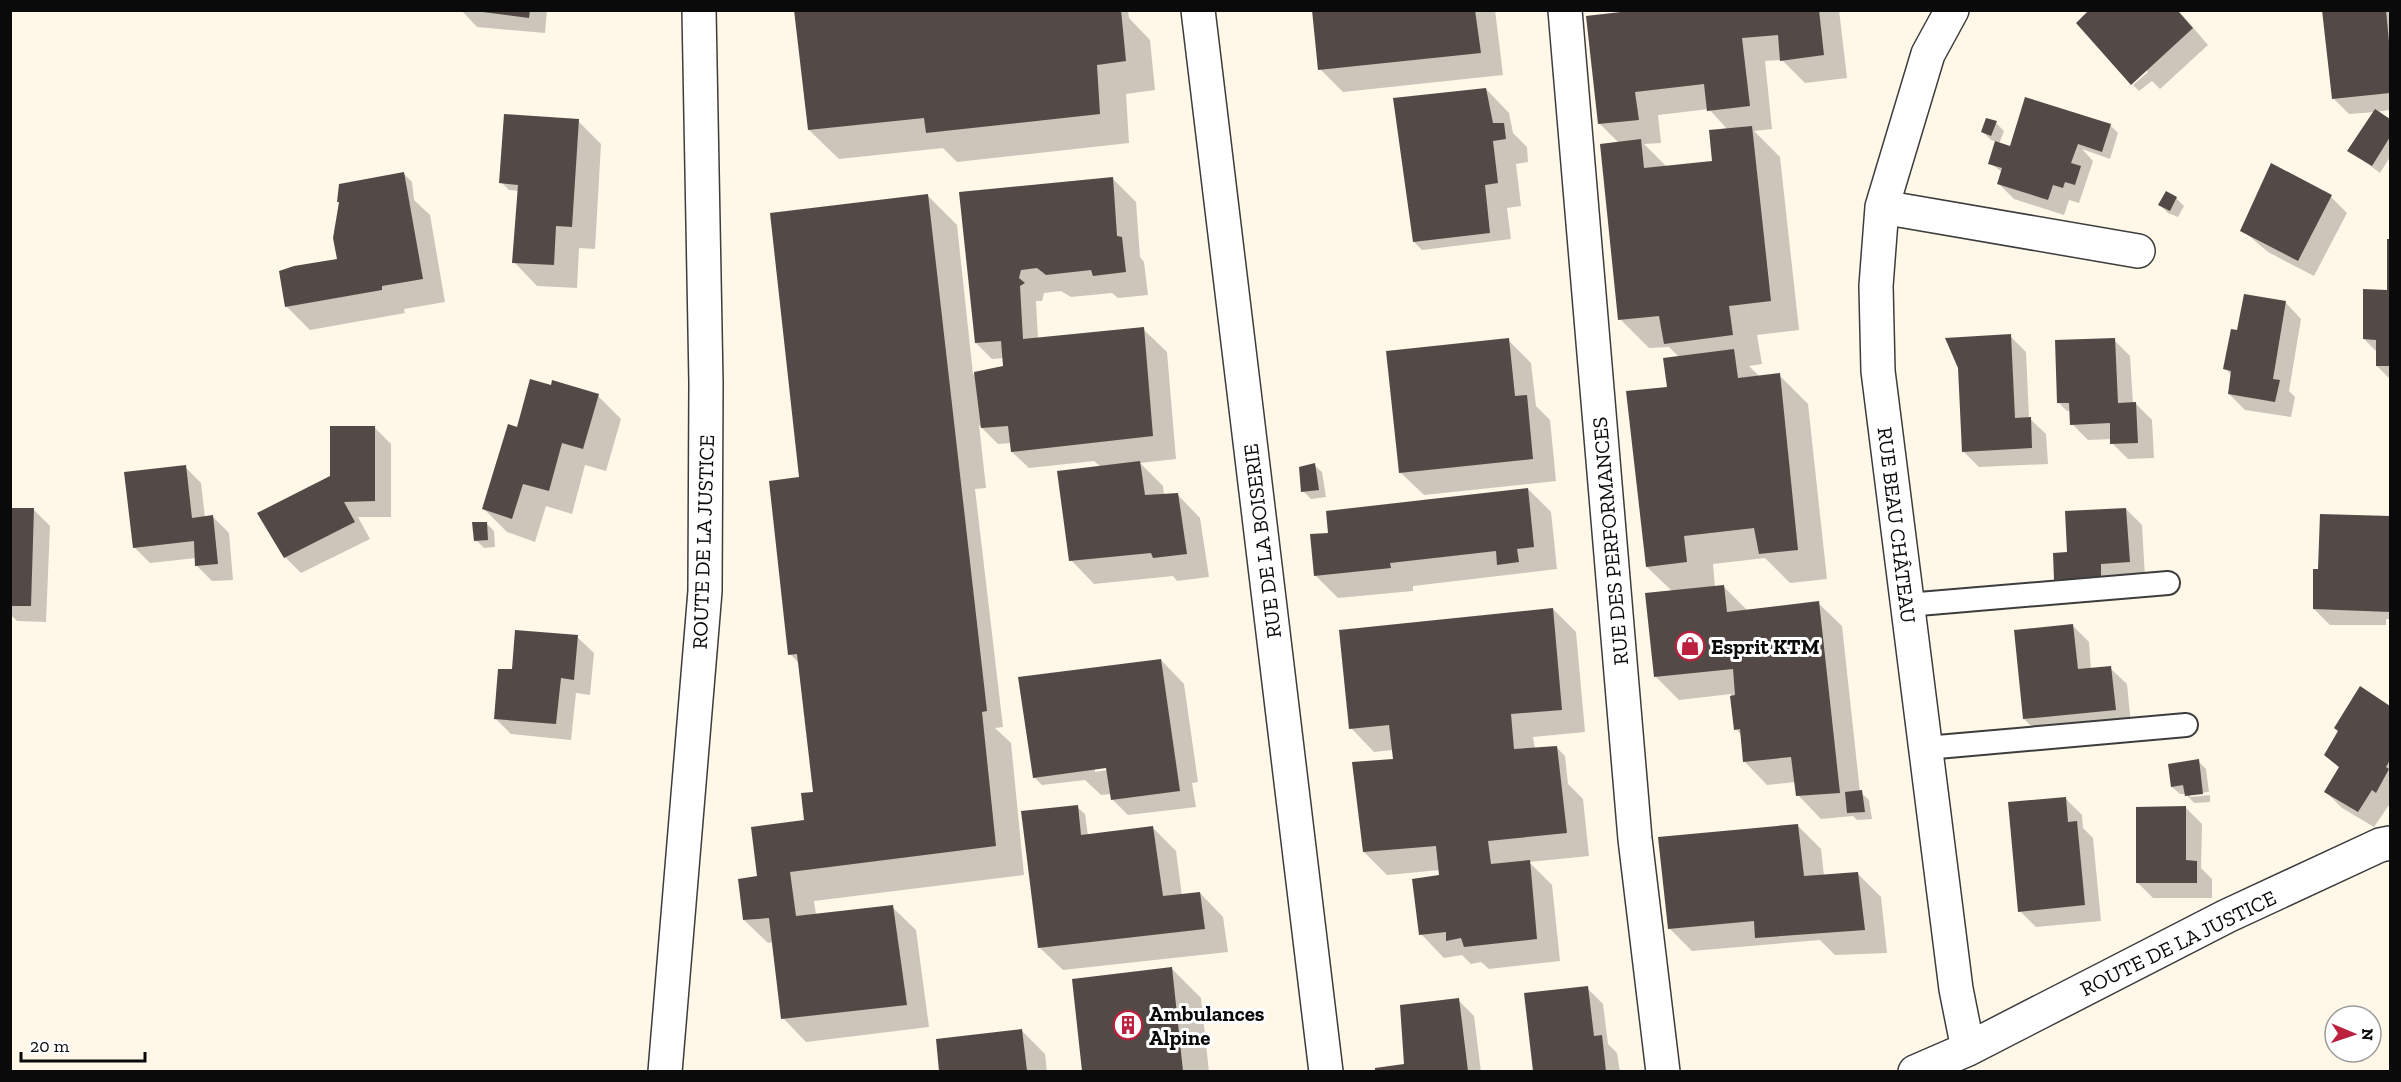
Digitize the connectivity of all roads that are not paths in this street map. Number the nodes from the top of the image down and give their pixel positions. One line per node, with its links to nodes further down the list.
1 (699, 10): 13 (street, ROUTE DE LA JUSTICE)
2 (1198, 10): 14 (street, RUE DE LA BOISERIE)
3 (1565, 10): 15 (street, RUE DES PERFORMANCES)
4 (1952, 10): 5 (street, RUE BEAU CHÂTEAU)
5 (1882, 207): 6 (street); 8 (street, RUE BEAU CHÂTEAU)
6 (2138, 251)
7 (2168, 583): 8 (lane)
8 (1907, 605): 10 (street, RUE BEAU CHÂTEAU)
9 (2186, 724): 10 (lane)
10 (1926, 748): 12 (street, RUE BEAU CHÂTEAU)
11 (2391, 843): 12 (street, ROUTE DE LA JUSTICE)
12 (1968, 1048): 16 (street, ROUTE DE LA JUSTICE); 17 (street, ROUTE DE LA JUSTICE)
13 (665, 1071)
14 (1326, 1071)
15 (1663, 1071)
16 (1915, 1071)
17 (1932, 1071)

